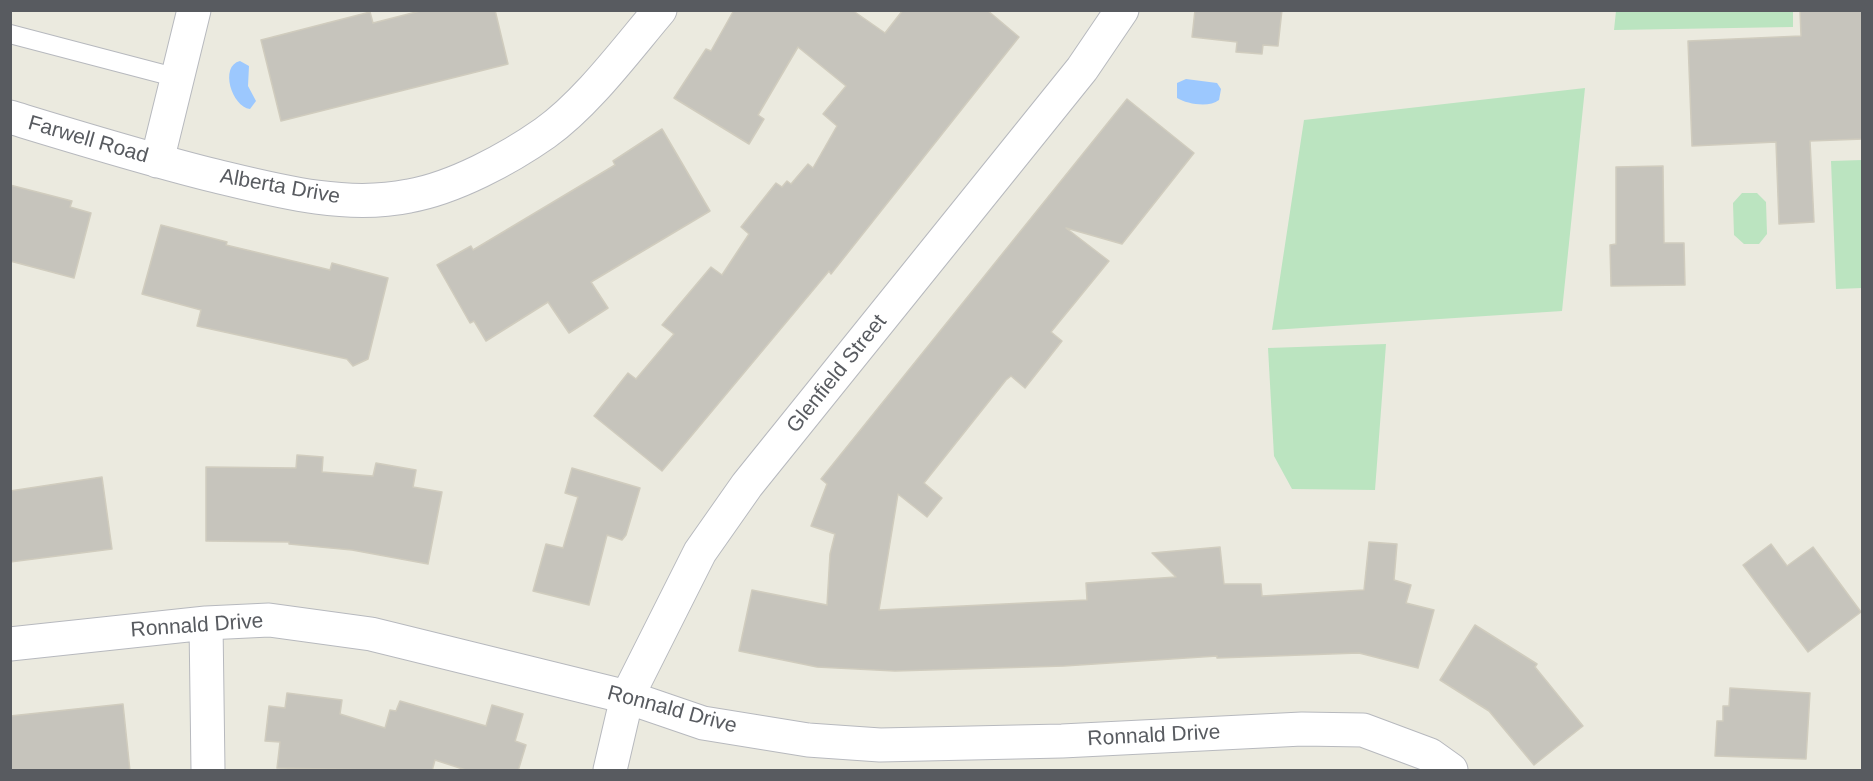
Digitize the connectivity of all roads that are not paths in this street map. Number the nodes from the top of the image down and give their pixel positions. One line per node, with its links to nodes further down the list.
1 (194, 10): 5 (street, Farwell Road)
2 (660, 10): 7 (street, Alberta Drive)
3 (1122, 10): 10 (street, Glenfield Street)
4 (10, 34): 5 (lane)
5 (178, 78): 7 (street, Farwell Road)
6 (10, 117): 7 (street, Farwell Road)
7 (157, 161)
8 (206, 623): 9 (street, Ronnald Drive); 10 (street, Ronnald Drive); 11 (street)
9 (10, 644)
10 (627, 697): 12 (street, Glenfield Street); 13 (street, Ronnald Drive)
11 (208, 771)
12 (610, 771)
13 (1451, 771)

